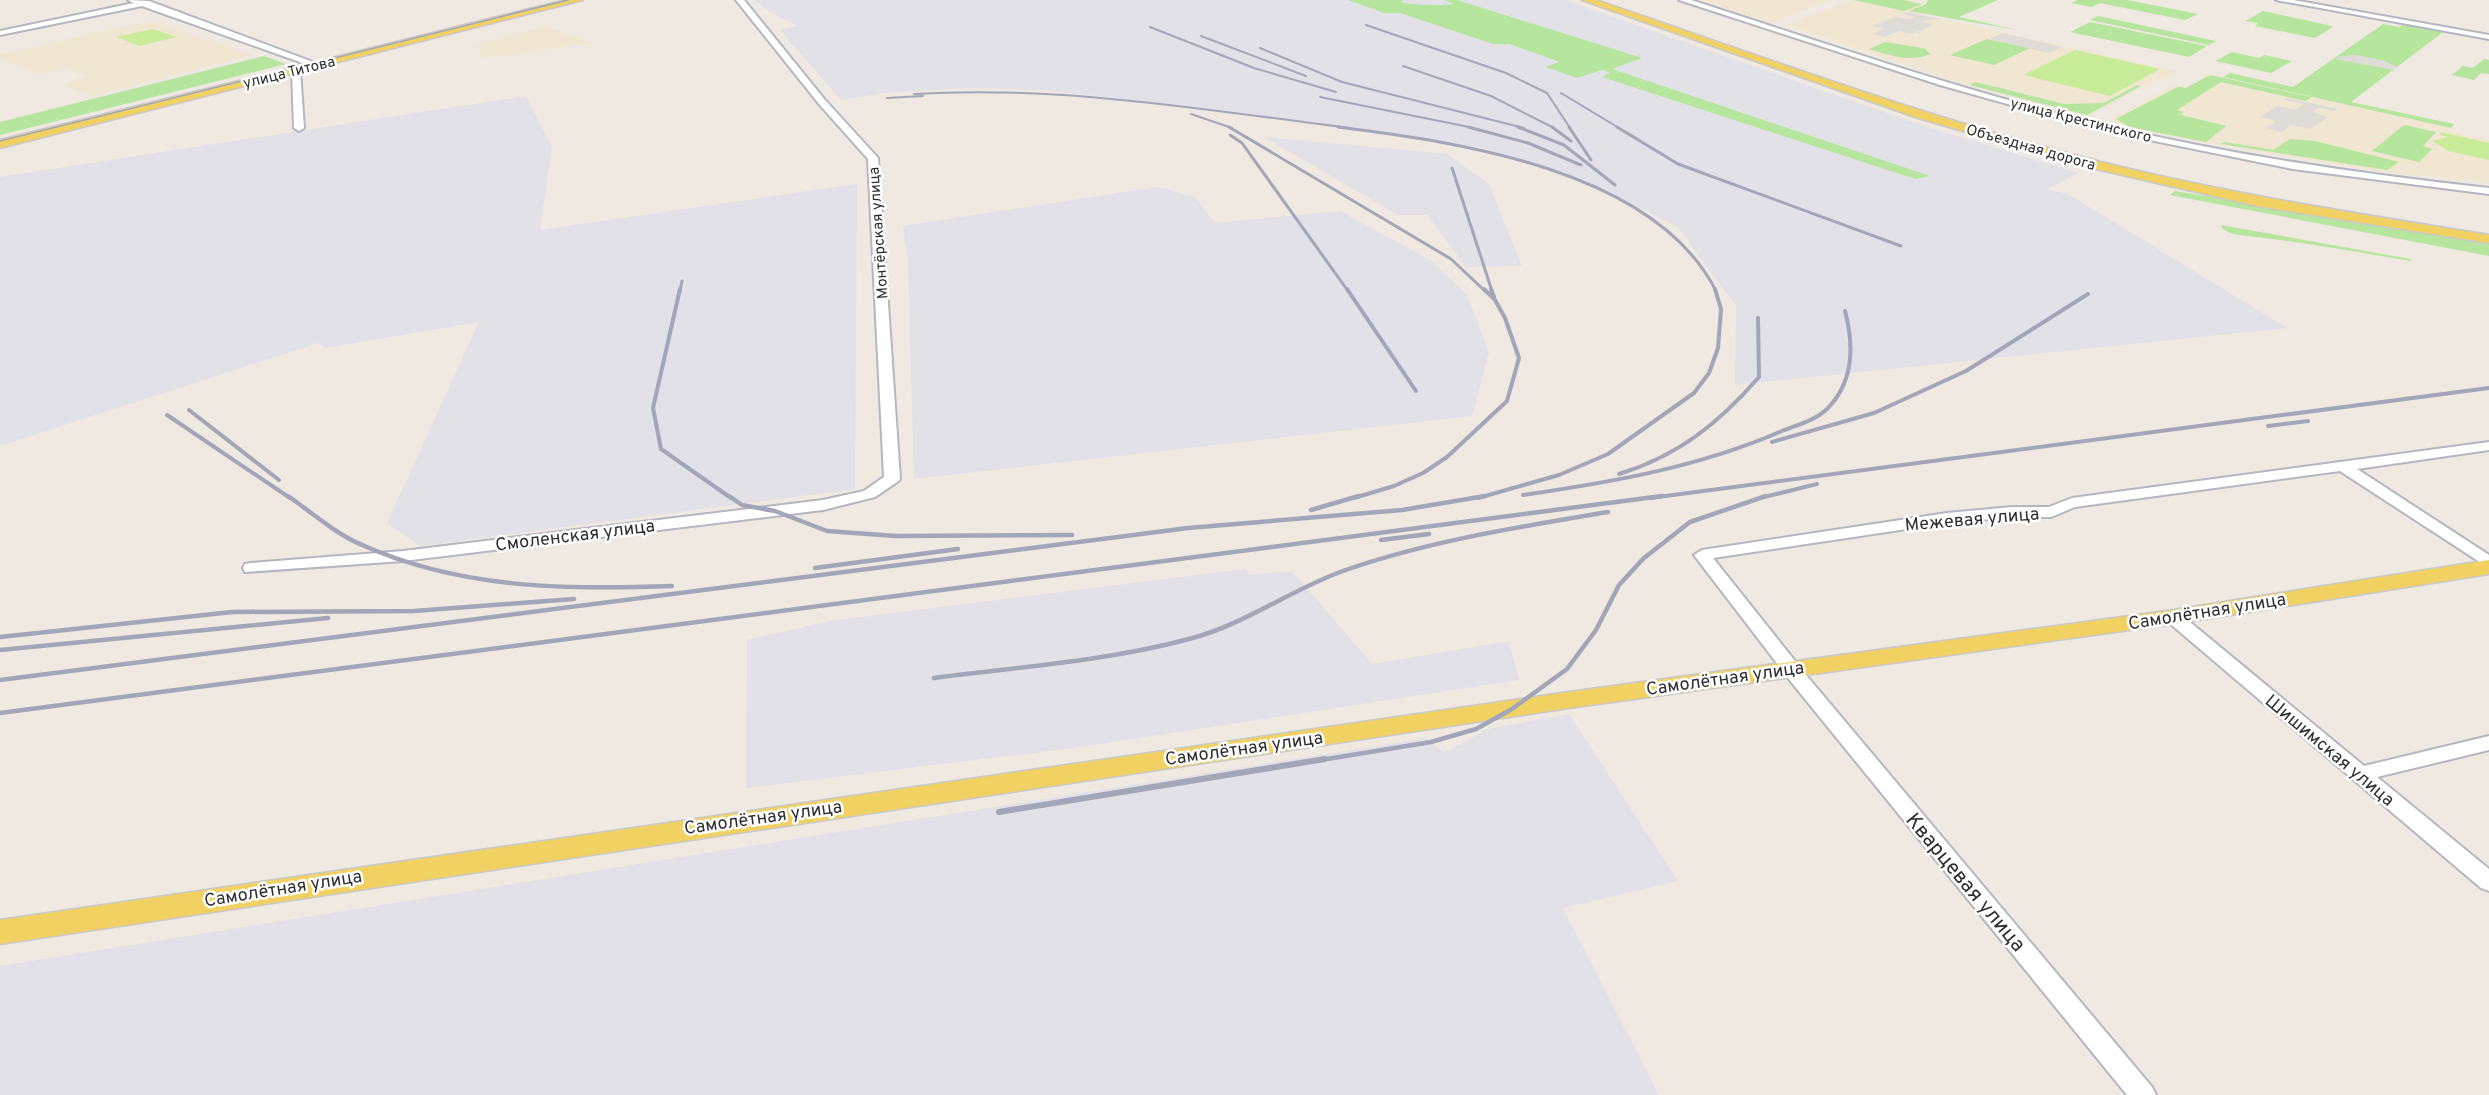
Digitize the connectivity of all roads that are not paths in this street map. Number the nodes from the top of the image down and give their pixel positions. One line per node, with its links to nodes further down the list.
1 (132, 0): 9 (street)
2 (159, 0): 9 (street)
3 (578, 0): 12 (main road, улица Титова)
4 (740, 0): 21 (street, Монтёрская улица)
5 (1587, 0): 18 (main road, Объездная дорога)
6 (1606, 0): 17 (main road, Объездная дорога)
7 (1683, 0): 16 (street, улица Крестинского)
8 (2280, 0): 11 (street)
9 (142, 3): 10 (street); 12 (street)
10 (0, 33)
11 (2489, 37)
12 (317, 65): 13 (main road, улица Титова)
13 (296, 70): 14 (street); 15 (main road, улица Титова)
14 (299, 128)
15 (0, 144)
16 (2489, 191)
17 (2489, 230)
18 (2489, 239)
19 (2489, 446): 20 (street, Межевая улица)
20 (2342, 465): 22 (street); 25 (street, Межевая улица)
21 (892, 479): 23 (street, Смоленская улица)
22 (2489, 565): 24 (main road, Самолётная улица)
23 (251, 568)
24 (2173, 617): 25 (main road, Самолётная улица); 27 (street, Шишимская улица)
25 (1790, 669): 29 (main road, Самолётная улица); 30 (street, Кварцевая улица)
26 (2489, 743): 27 (street)
27 (2359, 774): 28 (street, Шишимская улица)
28 (2489, 882)
29 (0, 932)
30 (2143, 1095)

